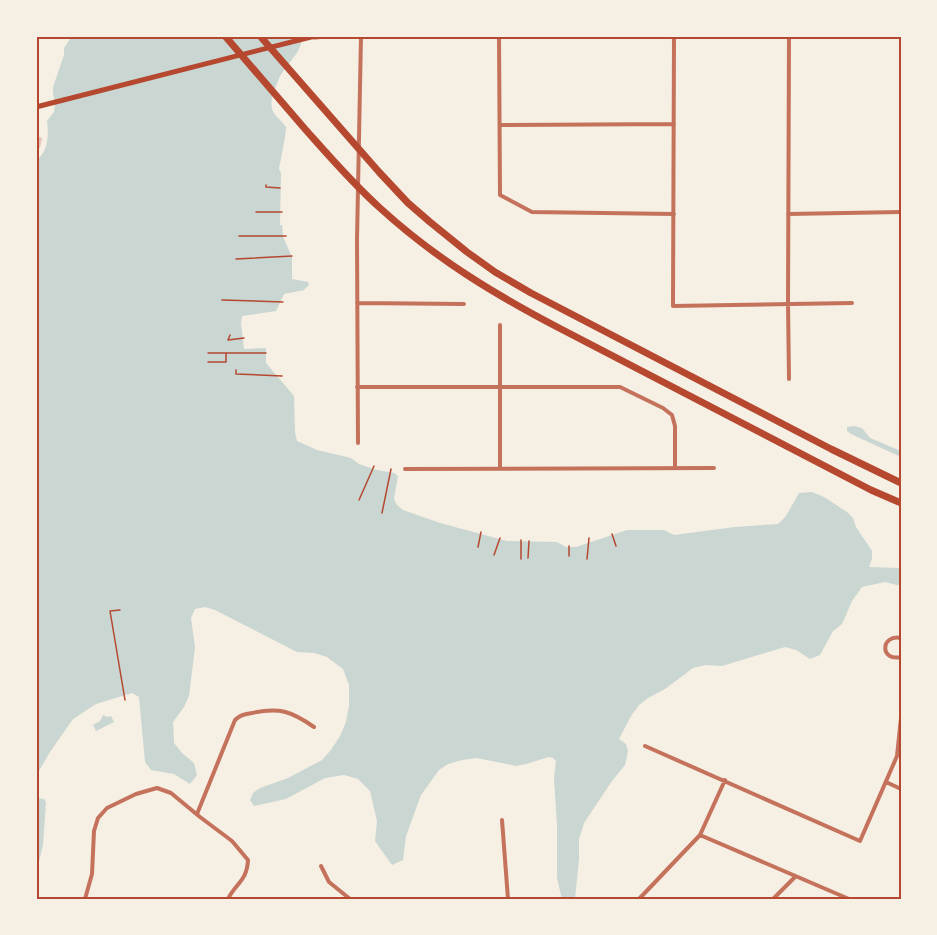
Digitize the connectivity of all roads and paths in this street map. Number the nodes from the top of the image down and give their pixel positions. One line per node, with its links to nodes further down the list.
1 (225, 36): 50 (highway)
2 (260, 36): 48 (highway)
3 (327, 36): 8 (main road)
4 (361, 36): 25 (street)
5 (500, 36): 11 (street)
6 (674, 36): 10 (street)
7 (789, 36): 18 (street)
8 (312, 37): 9 (main road)
9 (36, 107)
10 (674, 124): 11 (street); 17 (street)
11 (500, 125): 17 (street)
12 (266, 185): 13 (path)
13 (280, 188)
14 (256, 212): 15 (path)
15 (282, 212)
16 (901, 212): 18 (street)
17 (674, 214): 26 (street)
18 (788, 214): 26 (street)
19 (239, 236): 20 (path)
20 (285, 236)
21 (292, 256): 22 (path)
22 (236, 259)
23 (222, 300): 24 (path)
24 (283, 302)
25 (357, 303): 28 (street); 39 (street)
26 (788, 303): 27 (street); 38 (street)
27 (852, 303)
28 (464, 304)
29 (500, 325): 40 (street)
30 (230, 335): 31 (path)
31 (244, 338)
32 (208, 353): 33 (path)
33 (226, 353): 34 (path); 35 (path)
34 (266, 353)
35 (208, 362)
36 (236, 370): 37 (path)
37 (282, 376)
38 (789, 379)
39 (357, 387): 40 (street); 41 (street)
40 (500, 387): 44 (street); 45 (street)
41 (357, 442)
42 (374, 466): 49 (path)
43 (405, 468): 44 (street)
44 (501, 468): 45 (street)
45 (675, 468): 46 (street)
46 (714, 468)
47 (391, 469): 51 (path)
48 (901, 483)
49 (359, 500)
50 (901, 503)
51 (382, 513)
52 (481, 532): 60 (path)
53 (612, 534): 59 (path)
54 (500, 538): 61 (path)
55 (589, 538): 65 (path)
56 (521, 540): 64 (path)
57 (529, 541): 63 (path)
58 (569, 546): 62 (path)
59 (616, 546)
60 (478, 547)
61 (494, 555)
62 (569, 556)
63 (528, 558)
64 (521, 559)
65 (586, 559)
66 (120, 610): 69 (path)
67 (901, 638): 68 (street)
68 (901, 657)
69 (125, 700)
70 (901, 718): 74 (street)
71 (314, 727): 76 (street)
72 (645, 746): 73 (street)
73 (724, 780): 74 (street); 78 (street)
74 (886, 782): 75 (street)
75 (901, 789)
76 (197, 814): 81 (street); 82 (street)
77 (502, 820): 84 (street)
78 (699, 835): 80 (street); 85 (street)
79 (321, 866): 83 (street)
80 (795, 877): 86 (street); 87 (street)
81 (85, 899)
82 (228, 899)
83 (350, 899)
84 (508, 899)
85 (639, 899)
86 (773, 899)
87 (849, 899)

